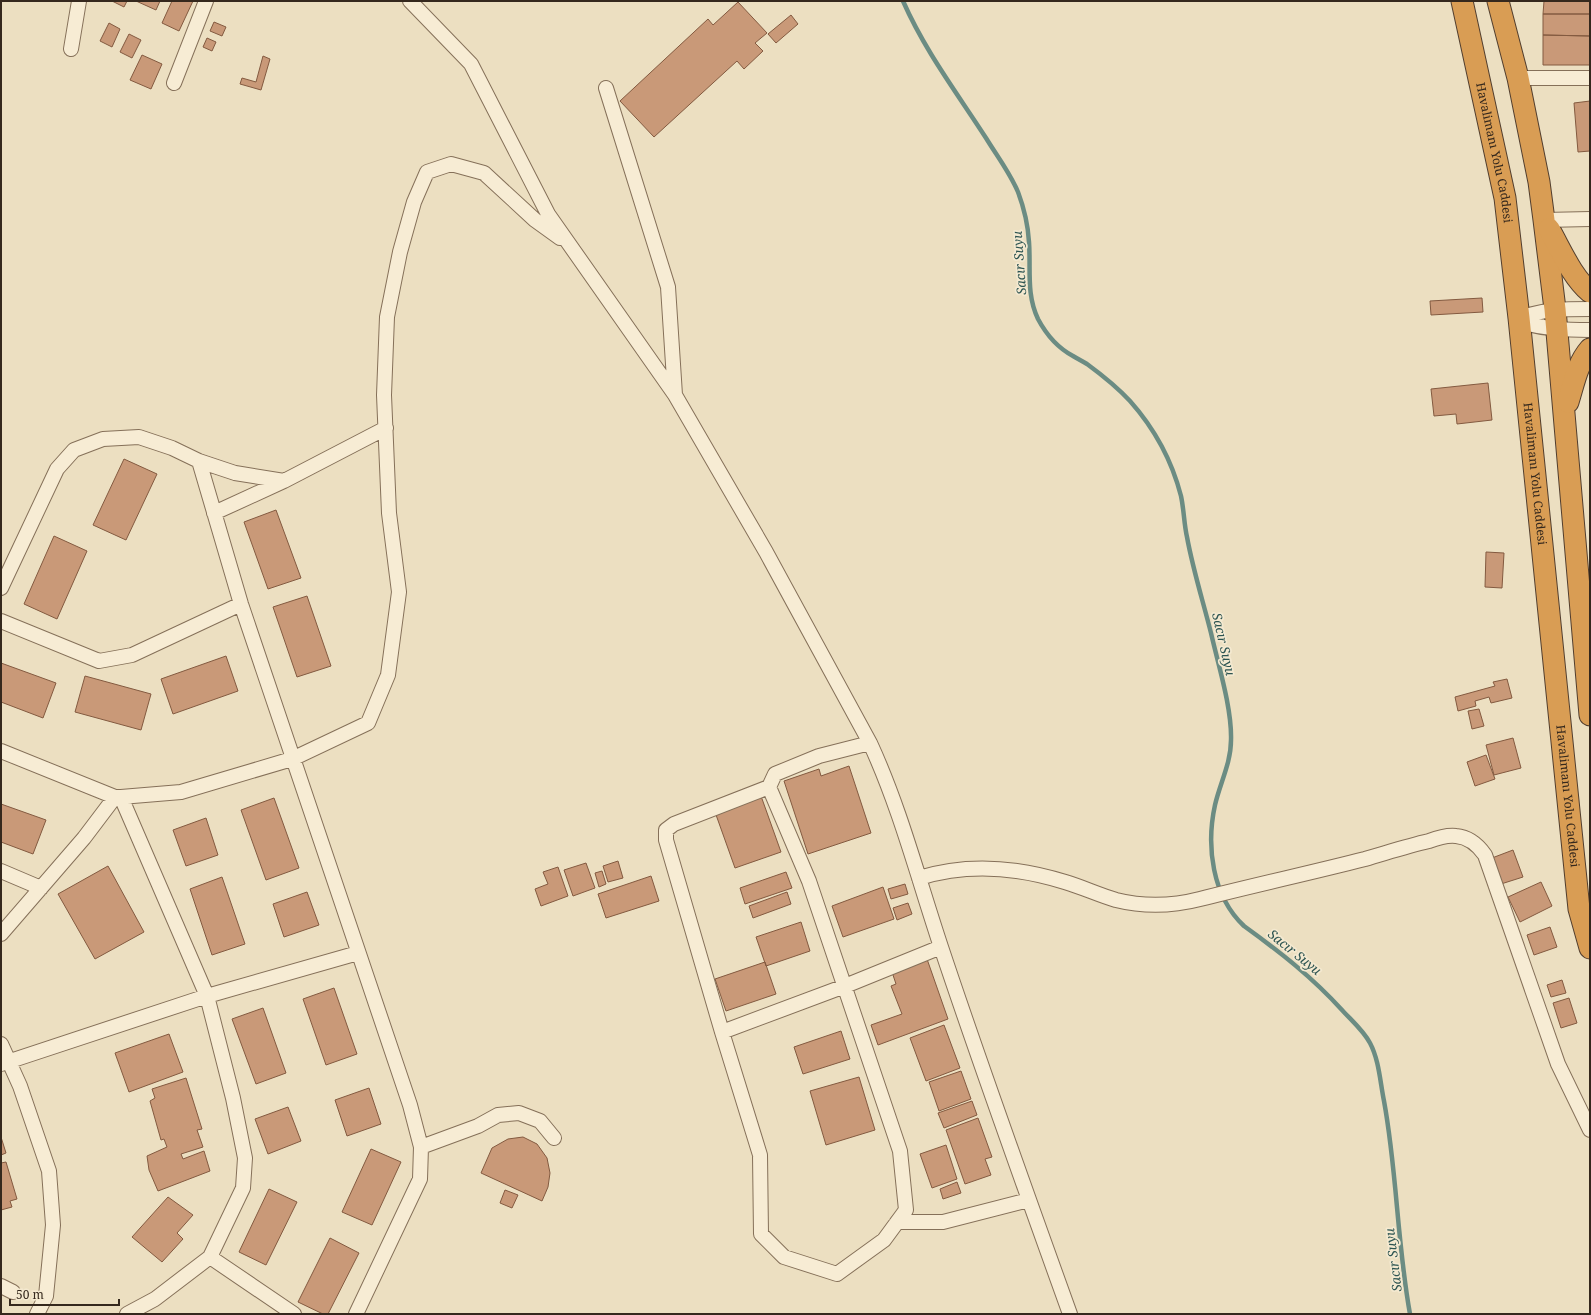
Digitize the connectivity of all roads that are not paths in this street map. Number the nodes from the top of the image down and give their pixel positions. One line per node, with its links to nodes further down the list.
1 (79, 1): 6 (street)
2 (206, 1): 9 (street)
3 (410, 1): 13 (street)
4 (1462, 1): 17 (highway, Havalimanı Yolu Caddesi)
5 (1498, 1): 7 (highway)
6 (71, 49)
7 (1518, 78): 8 (street); 12 (highway)
8 (1590, 78)
9 (174, 83)
10 (606, 88): 21 (street)
11 (1590, 219): 12 (street)
12 (1544, 220): 14 (highway); 15 (highway)
13 (570, 246): 21 (street); 23 (street)
14 (1590, 292)
15 (1555, 309): 16 (street); 17 (street); 18 (highway)
16 (1590, 309)
17 (1520, 320): 18 (street); 41 (highway, Havalimanı Yolu Caddesi)
18 (1557, 330): 19 (street); 22 (highway)
19 (1590, 330)
20 (1590, 349): 22 (highway)
21 (676, 395): 31 (street)
22 (1565, 414): 30 (highway)
23 (386, 428): 25 (street); 33 (street)
24 (199, 461): 25 (street); 26 (street); 27 (street)
25 (284, 481): 26 (street)
26 (214, 513): 28 (street)
27 (1, 588)
28 (241, 604): 29 (street); 33 (street)
29 (1, 621)
30 (1590, 715)
31 (870, 743): 34 (street); 37 (street)
32 (1, 751): 35 (street)
33 (292, 759): 35 (street); 42 (street)
34 (769, 787): 43 (street); 45 (street)
35 (118, 797): 38 (street); 44 (street)
36 (1, 871): 38 (street)
37 (919, 878): 40 (street); 48 (street)
38 (41, 888): 39 (street)
39 (1, 934)
40 (941, 947): 43 (street); 51 (street)
41 (1590, 948)
42 (358, 953): 44 (street); 50 (street)
43 (845, 986): 45 (street); 52 (street)
44 (207, 996): 47 (street); 53 (street)
45 (722, 1032): 52 (street)
46 (1, 1044): 47 (street)
47 (5, 1063): 54 (street)
48 (1590, 1130)
49 (554, 1138): 50 (street)
50 (420, 1147): 57 (street)
51 (1029, 1200): 52 (street); 58 (street)
52 (897, 1222)
53 (210, 1257): 55 (street); 56 (street)
54 (37, 1314)
55 (127, 1314)
56 (294, 1314)
57 (356, 1314)
58 (1070, 1314)

